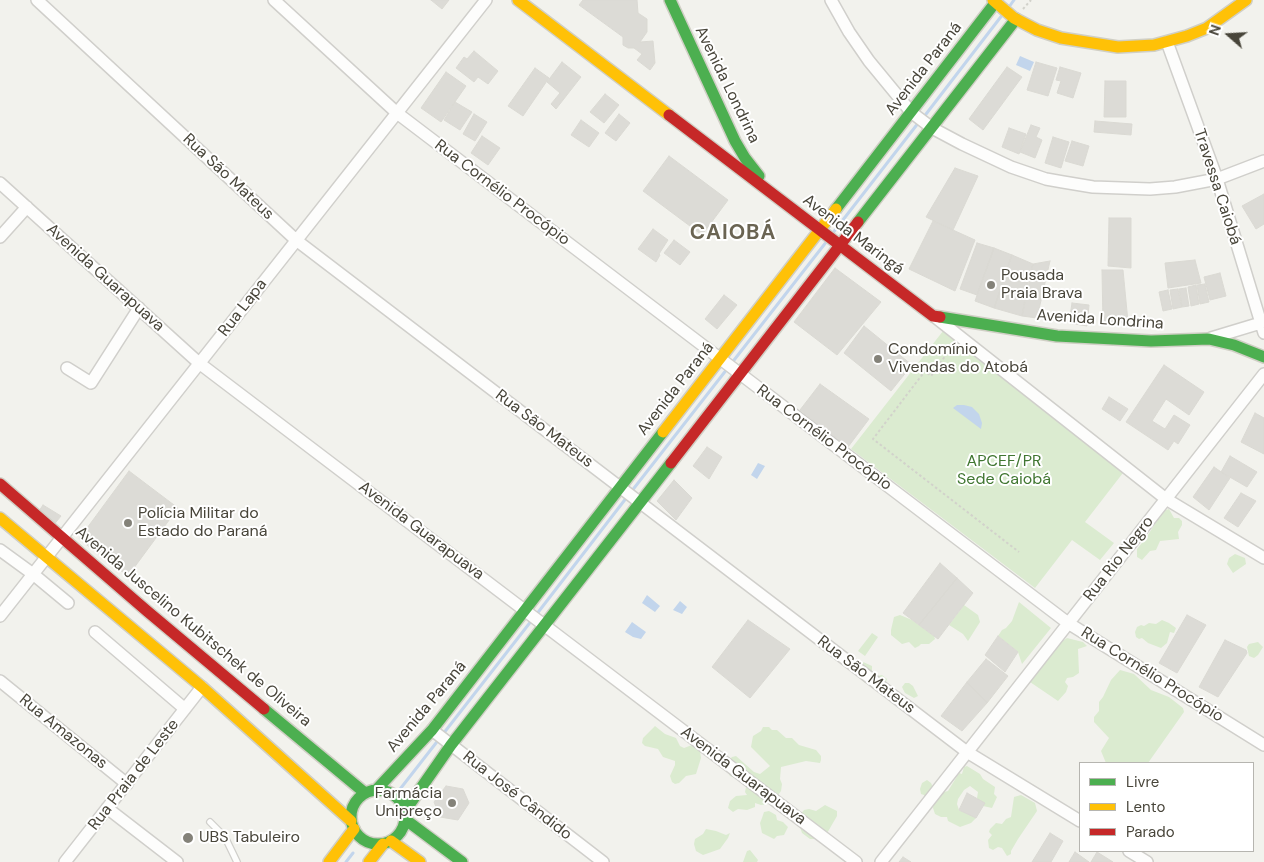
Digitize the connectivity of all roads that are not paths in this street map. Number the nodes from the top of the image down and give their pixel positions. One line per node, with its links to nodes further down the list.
1 (37, 0): 23 (street, Rua São Mateus)
2 (274, 0): 11 (street, Rua Cornélio Procópio)
3 (486, 0): 11 (street, Rua Lapa)
4 (518, 0): 15 (street, Avenida Maringá)
5 (670, 0): 14 (street, Avenida Londrina)
6 (831, 0): 12 (street)
7 (1246, 0): 10 (street)
8 (995, 2): 9 (street); 12 (street, Avenida Paraná)
9 (1015, 19): 10 (street); 13 (street)
10 (1167, 42): 17 (street, Travessa Caiobá)
11 (397, 113): 23 (street, Rua Lapa); 30 (street, Rua Cornélio Procópio)
12 (912, 113): 13 (street); 21 (street, Avenida Paraná)
13 (932, 127): 17 (street); 24 (street)
14 (735, 141): 15 (street); 19 (street, Avenida Londrina)
15 (717, 152): 19 (street, Avenida Maringá)
16 (1264, 161): 17 (street)
17 (1216, 179): 27 (street, Travessa Caiobá)
18 (0, 183): 20 (street, Avenida Guarapuava)
19 (782, 201): 21 (street, Avenida Maringá)
20 (27, 208): 22 (street); 25 (street, Avenida Guarapuava)
21 (820, 230): 24 (street, Avenida Maringá); 30 (street, Avenida Paraná)
22 (0, 237)
23 (296, 240): 31 (street, Rua Lapa); 36 (street, Rua São Mateus)
24 (840, 246): 26 (street, Avenida Maringá); 33 (street)
25 (138, 308): 31 (street, Avenida Guarapuava); 32 (street)
26 (933, 316): 28 (street, Avenida Londrina); 37 (street, Avenida Maringá)
27 (1263, 326): 28 (street, Avenida Londrina)
28 (1209, 339): 29 (street)
29 (1264, 356)
30 (722, 360): 33 (street, Rua Cornélio Procópio); 36 (street, Avenida Paraná)
31 (199, 363): 40 (street, Rua Lapa); 46 (street, Avenida Guarapuava)
32 (68, 368)
33 (738, 372): 38 (street); 48 (street, Rua Cornélio Procópio)
34 (1264, 374): 37 (street, Rua Rio Negro)
35 (0, 484): 40 (street, Avenida Juscelino Kubitschek de Oliveira)
36 (622, 489): 38 (street, Rua São Mateus); 46 (street, Avenida Paraná)
37 (1166, 498): 43 (street, Avenida Maringá); 48 (street, Rua Rio Negro)
38 (637, 500): 49 (street); 57 (street, Rua São Mateus)
39 (0, 518): 42 (street)
40 (62, 537): 42 (street, Rua Lapa); 60 (street, Avenida Juscelino Kubitschek de Oliveira)
41 (0, 550): 44 (street)
42 (46, 556): 44 (street, Rua Lapa); 52 (street)
43 (1264, 558)
44 (33, 574): 45 (street); 47 (street, Rua Lapa)
45 (68, 603)
46 (526, 612): 49 (street, Avenida Guarapuava); 54 (street, Avenida Paraná)
47 (0, 616)
48 (1068, 623): 56 (street, Rua Cornélio Procópio); 57 (street, Rua Rio Negro)
49 (542, 624): 55 (street); 76 (street, Avenida Guarapuava)
50 (95, 632): 53 (street)
51 (0, 681): 58 (street, Rua Amazonas)
52 (202, 688): 53 (street, Rua Praia de Leste); 65 (street)
53 (185, 709): 58 (street, Rua Praia de Leste)
54 (432, 730): 55 (street, Rua José Cândido); 59 (street, Avenida Paraná)
55 (451, 744): 62 (street); 75 (street, Rua José Cândido)
56 (1264, 745)
57 (967, 752): 63 (street, Rua São Mateus); 77 (street, Rua Rio Negro)
58 (127, 784): 61 (street, Rua Praia de Leste)
59 (376, 789): 60 (street); 62 (street)
60 (365, 793): 65 (street)
61 (107, 808): 68 (street, Rua Praia de Leste); 69 (street)
62 (405, 815): 66 (street); 74 (street)
63 (1079, 820)
64 (210, 822): 70 (lane)
65 (352, 825): 66 (street); 71 (street)
66 (387, 842): 72 (street); 73 (street)
67 (1131, 852): 78 (street)
68 (65, 862)
69 (177, 862)
70 (236, 862)
71 (329, 862)
72 (369, 862)
73 (420, 862)
74 (462, 862)
75 (603, 862)
76 (856, 862)
77 (881, 862)
78 (1147, 862)

